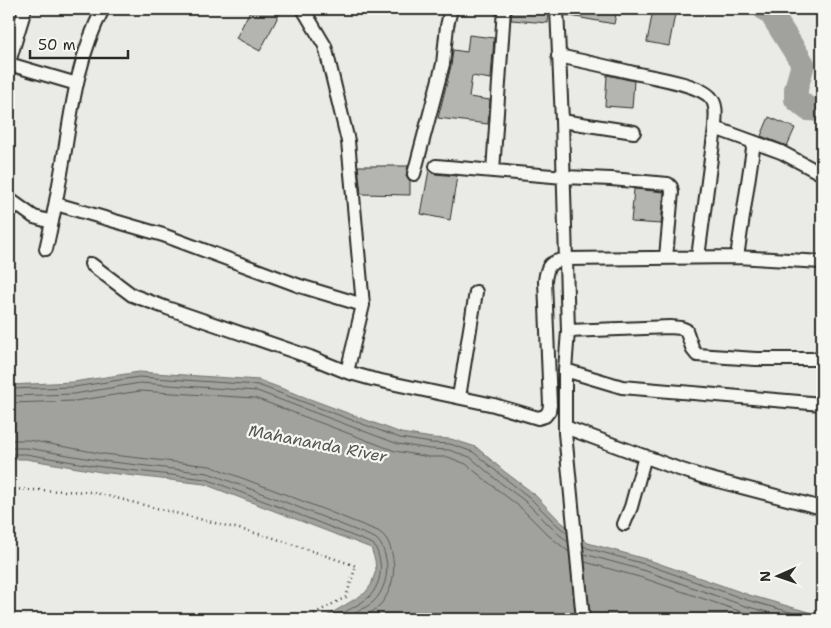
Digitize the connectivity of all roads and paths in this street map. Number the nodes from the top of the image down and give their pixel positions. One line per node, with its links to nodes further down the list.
1 (25, 9): 8 (street)
2 (103, 9): 9 (street)
3 (303, 9): 30 (street)
4 (451, 9): 16 (street)
5 (504, 9): 15 (street)
6 (557, 9): 7 (street)
7 (558, 56): 10 (street); 11 (street)
8 (9, 63): 9 (street)
9 (77, 84): 20 (street)
10 (562, 121): 12 (street); 18 (street)
11 (715, 128): 13 (street); 24 (street)
12 (634, 132)
13 (754, 142): 17 (street); 25 (street)
14 (436, 166): 15 (street)
15 (493, 170): 18 (street)
16 (414, 174)
17 (822, 174)
18 (564, 177): 23 (street); 26 (street)
19 (9, 199): 21 (street)
20 (56, 204): 21 (street); 30 (street)
21 (52, 222): 22 (street)
22 (46, 249)
23 (666, 257): 24 (street); 26 (street)
24 (698, 257): 25 (street)
25 (736, 257): 27 (street)
26 (566, 259): 31 (street); 35 (street)
27 (822, 262)
28 (91, 264): 34 (street)
29 (476, 292): 35 (street)
30 (363, 305): 34 (street)
31 (568, 331): 32 (street); 33 (street)
32 (822, 359)
33 (565, 370): 36 (street); 37 (street)
34 (346, 372): 35 (street)
35 (460, 397)
36 (822, 404)
37 (565, 433): 38 (street); 43 (street)
38 (645, 456): 40 (street); 41 (street)
39 (9, 489): 42 (path)
40 (822, 508)
41 (624, 524)
42 (304, 619)
43 (583, 619)

